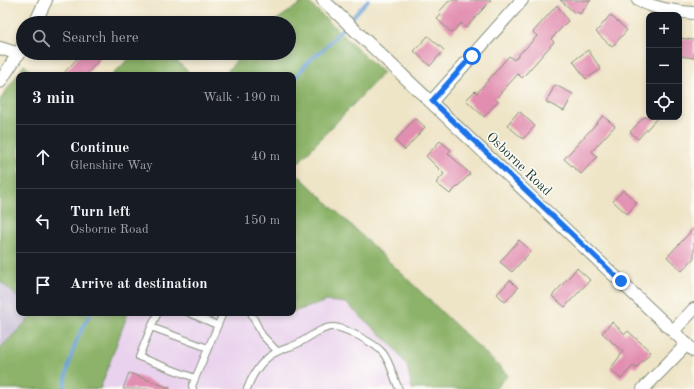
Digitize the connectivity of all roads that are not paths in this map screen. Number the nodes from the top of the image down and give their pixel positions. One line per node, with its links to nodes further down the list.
1 (46, 0): 6 (street)
2 (323, 0): 11 (street, Osborne Road)
3 (522, 0): 11 (street)
4 (638, 0): 5 (street)
5 (694, 13)
6 (38, 16)
7 (0, 48): 8 (street)
8 (16, 50)
9 (16, 58): 10 (street)
10 (0, 82)
11 (432, 101): 19 (street, Osborne Road)
12 (694, 309): 19 (street)
13 (156, 316): 18 (lane)
14 (197, 316): 17 (lane)
15 (222, 316): 17 (lane)
16 (252, 316): 22 (lane)
17 (217, 325): 21 (lane)
18 (151, 327): 21 (lane); 23 (lane)
19 (673, 331): 20 (street, Osborne Road)
20 (690, 347): 27 (street)
21 (208, 348): 23 (lane)
22 (278, 351): 25 (lane); 26 (lane)
23 (195, 378): 24 (lane)
24 (193, 389)
25 (247, 389)
26 (399, 389)
27 (643, 389)

